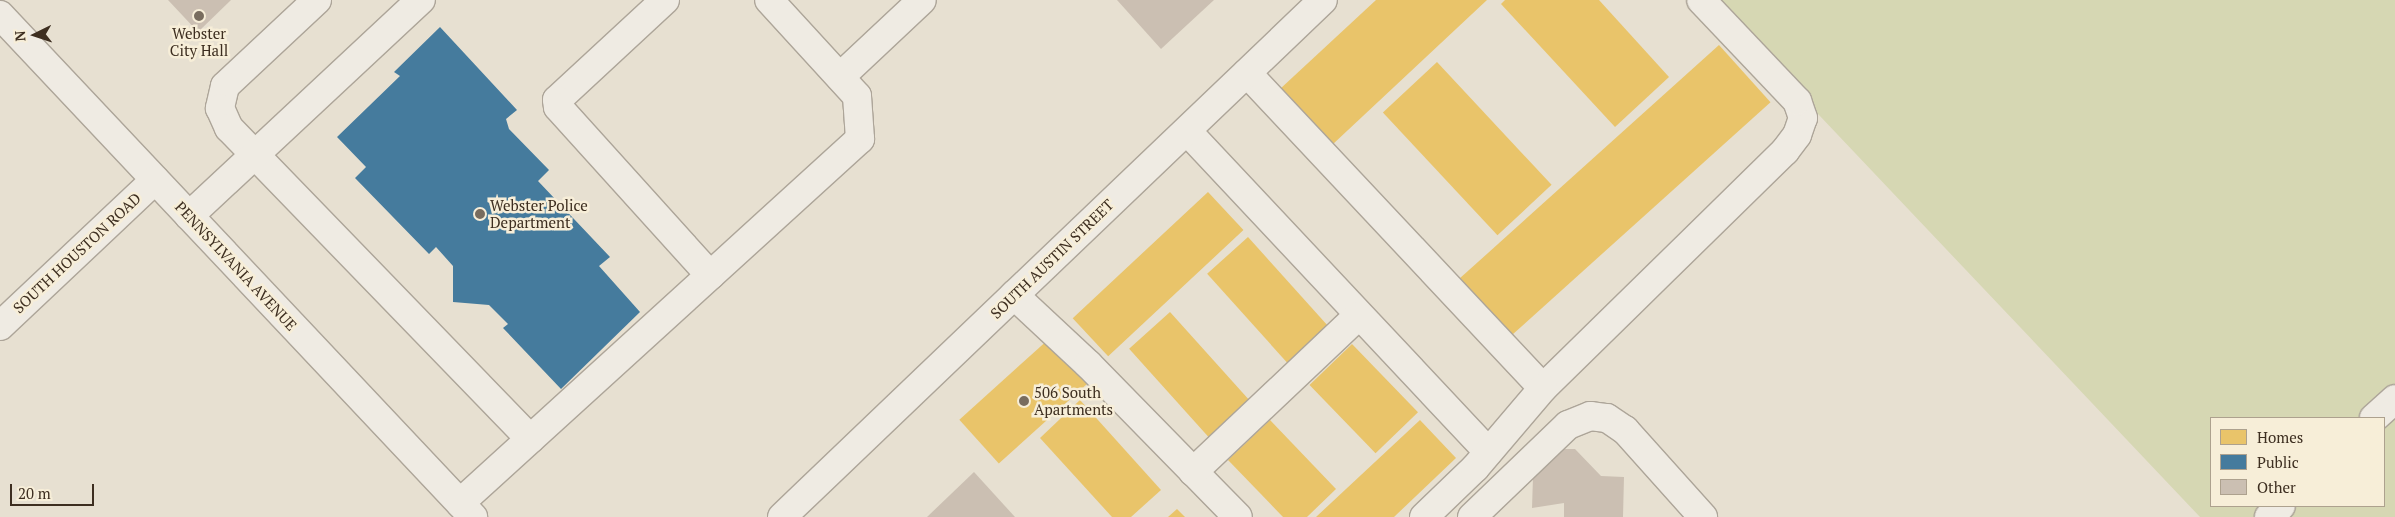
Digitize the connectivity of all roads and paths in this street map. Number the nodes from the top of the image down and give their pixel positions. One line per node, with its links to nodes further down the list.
1 (317, 0): 12 (street)
2 (421, 0): 12 (street)
3 (665, 0): 15 (street)
4 (769, 0): 10 (street)
5 (922, 0): 10 (street)
6 (1323, 0): 9 (street, SOUTH AUSTIN STREET)
7 (1701, 0): 19 (street)
8 (0, 15): 13 (street, PENNSYLVANIA AVENUE)
9 (1247, 73): 11 (street, SOUTH AUSTIN STREET); 19 (street)
10 (840, 77): 15 (street)
11 (1186, 131): 16 (street, SOUTH AUSTIN STREET); 17 (street)
12 (254, 155): 14 (street); 22 (street)
13 (155, 180): 14 (street, PENNSYLVANIA AVENUE); 18 (street, SOUTH HOUSTON ROAD)
14 (189, 216): 25 (street, PENNSYLVANIA AVENUE)
15 (710, 274): 22 (street)
16 (1014, 295): 24 (street); 26 (street, SOUTH AUSTIN STREET)
17 (1358, 316): 23 (street); 24 (street)
18 (0, 326)
19 (1543, 388): 23 (street)
20 (2395, 399): 21 (street)
21 (2375, 417)
22 (530, 439): 25 (street)
23 (1488, 452): 28 (street)
24 (1193, 472): 27 (street)
25 (466, 510)
26 (782, 517)
27 (1238, 517)
28 (1424, 517)
29 (1472, 517): 30 (street)
30 (1703, 517)

